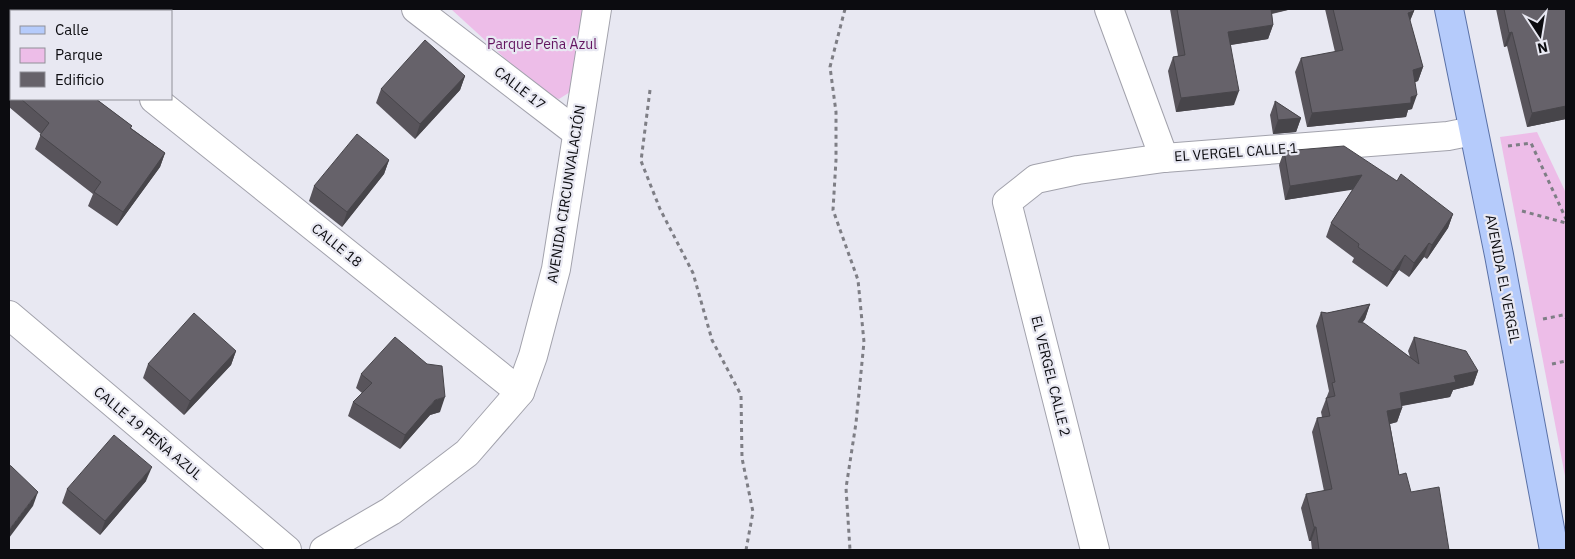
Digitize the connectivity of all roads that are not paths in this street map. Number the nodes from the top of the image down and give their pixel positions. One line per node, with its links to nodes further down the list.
1 (416, 9): 7 (street, CALLE 17)
2 (597, 9): 7 (street, AVENIDA CIRCUNVALACIÓN)
3 (1109, 9): 8 (street)
4 (1449, 9): 6 (main road, AVENIDA EL VERGEL)
5 (155, 100): 11 (street, CALLE 18)
6 (1473, 131): 8 (street, EL VERGEL CALLE 1); 15 (main road, AVENIDA EL VERGEL)
7 (576, 132): 11 (street, AVENIDA CIRCUNVALACIÓN)
8 (1164, 158): 9 (street, EL VERGEL CALLE 1)
9 (1007, 202): 14 (street, EL VERGEL CALLE 2)
10 (9, 315): 12 (street, CALLE 19 PEÑA AZUL)
11 (520, 392): 13 (street, AVENIDA CIRCUNVALACIÓN)
12 (287, 550)
13 (324, 550)
14 (1094, 550)
15 (1554, 550)

